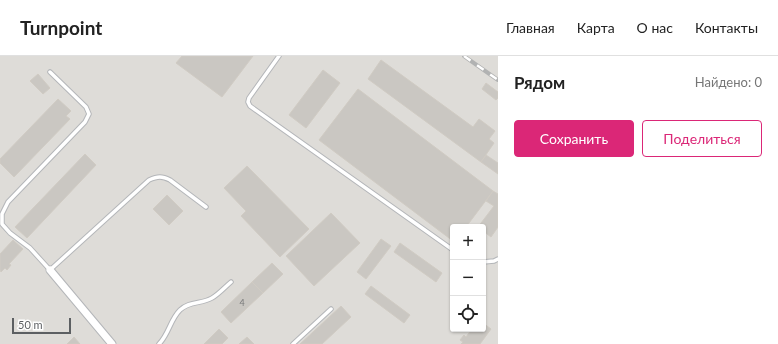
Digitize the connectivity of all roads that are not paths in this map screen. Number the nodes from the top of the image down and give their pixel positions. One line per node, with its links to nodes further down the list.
1 (279, 56): 5 (lane)
2 (50, 72): 4 (lane)
3 (206, 207): 8 (lane)
4 (1, 222): 8 (lane)
5 (450, 248)
6 (498, 259): 7 (lane)
7 (486, 262)
8 (50, 270): 11 (street)
9 (231, 282): 12 (lane)
10 (330, 309): 13 (lane)
11 (112, 344)
12 (159, 344)
13 (293, 344)

